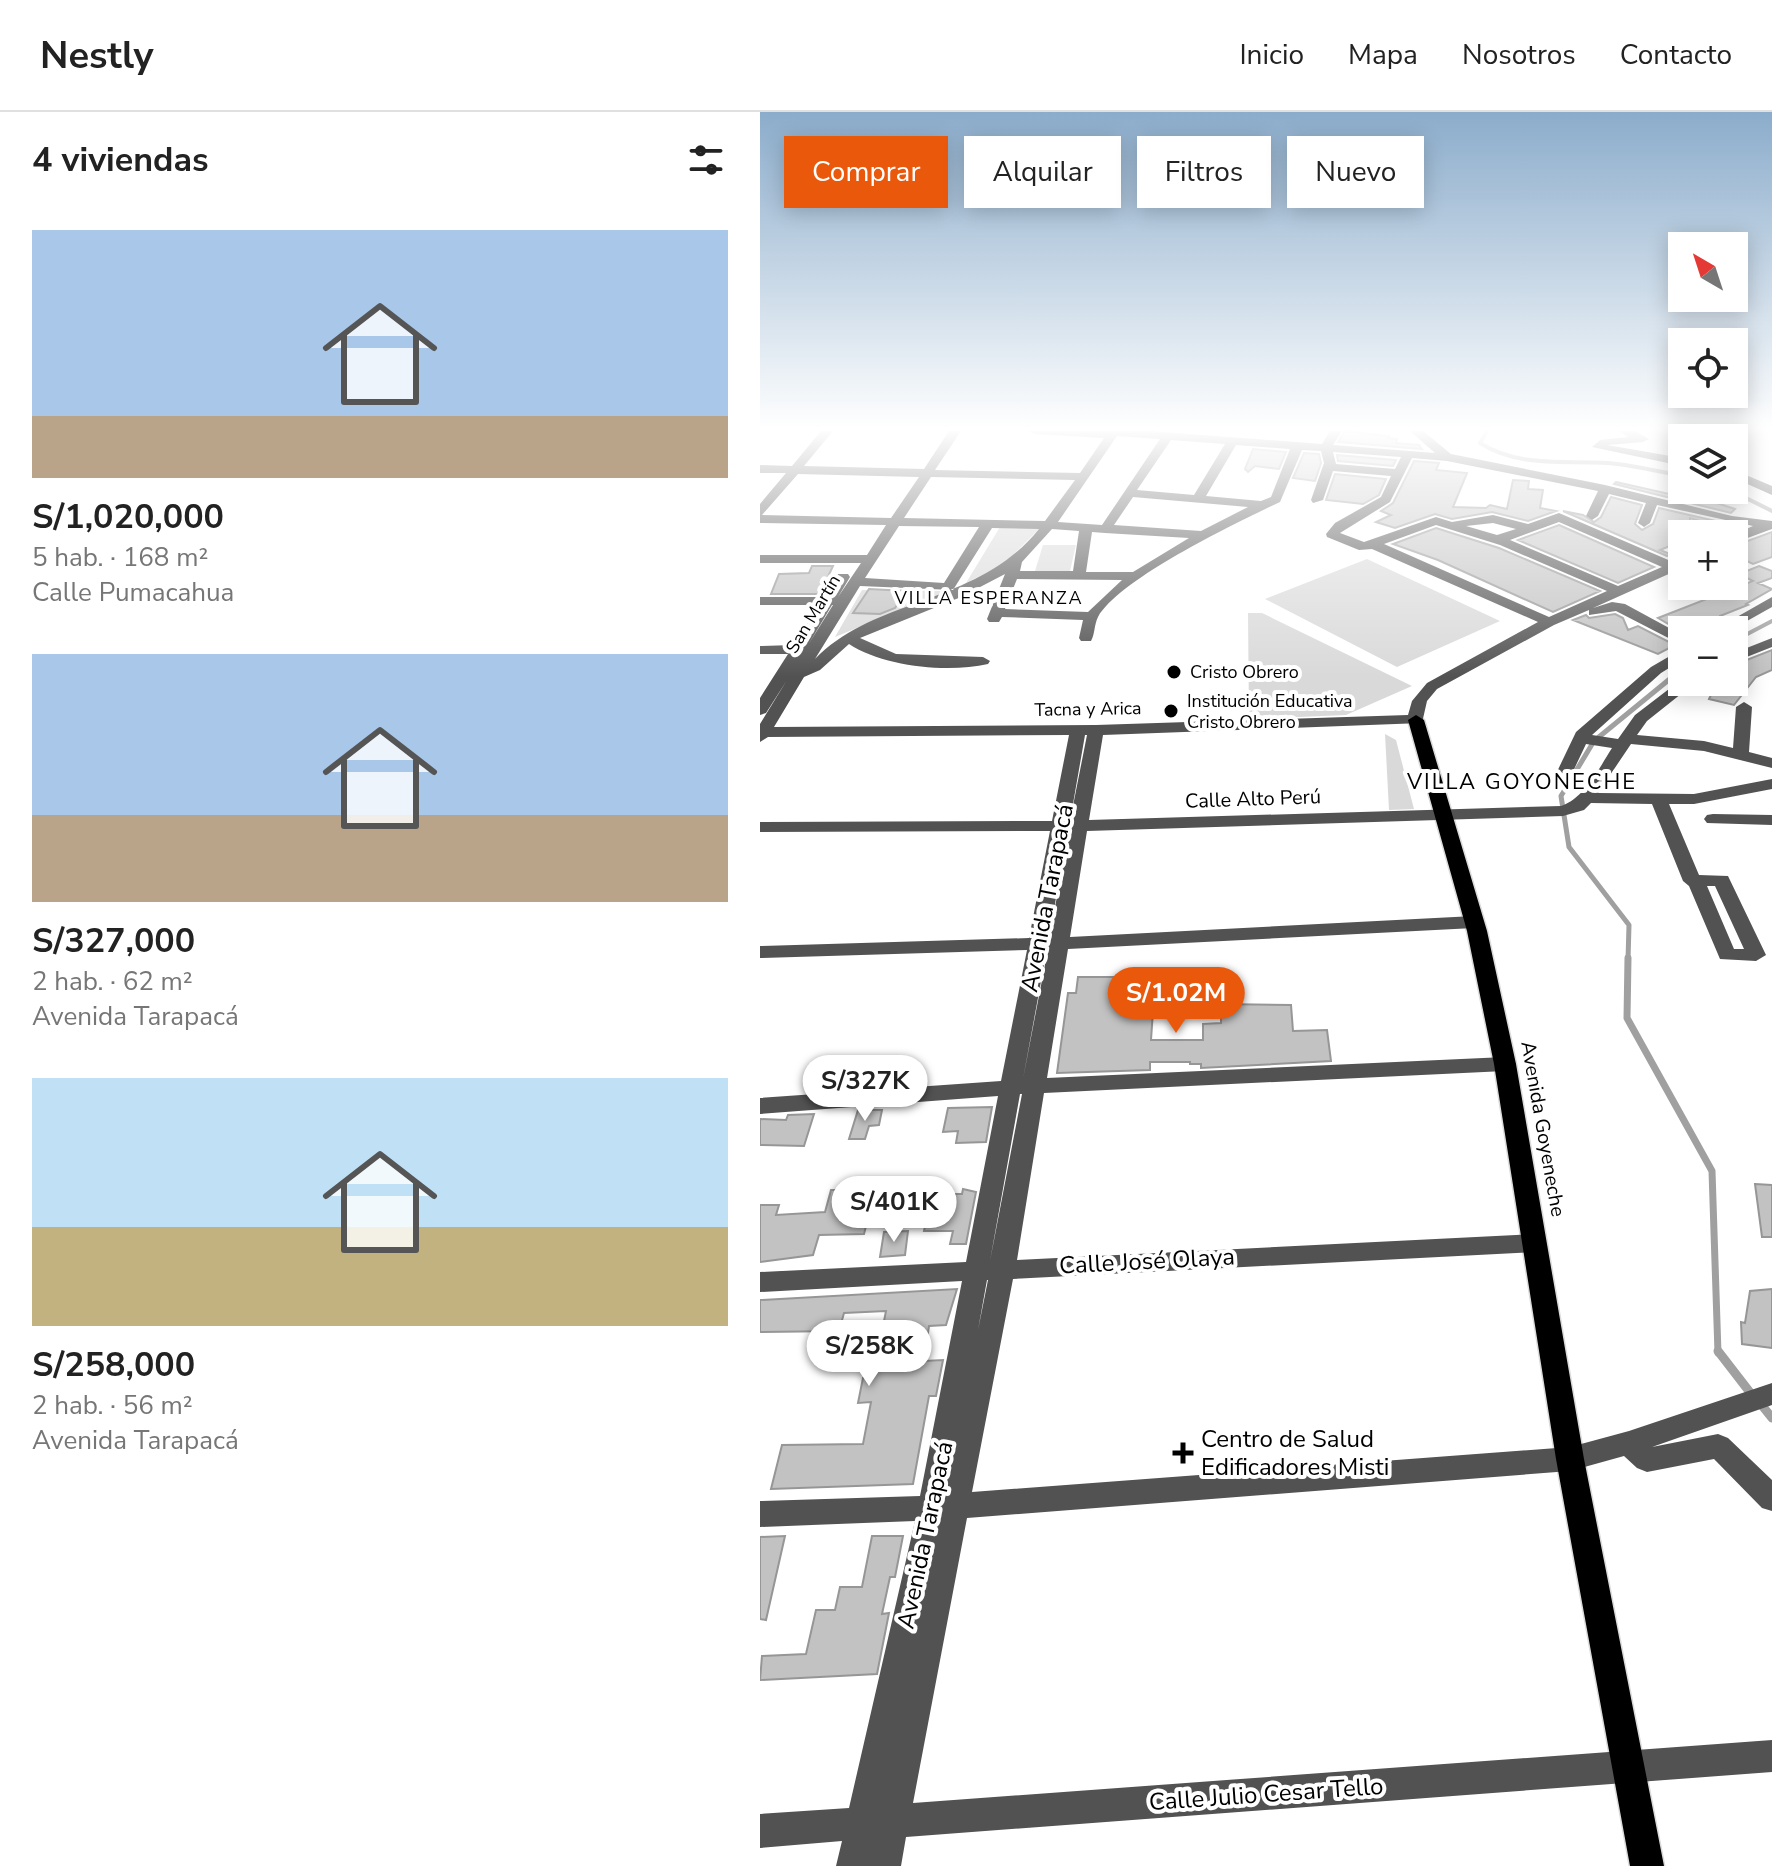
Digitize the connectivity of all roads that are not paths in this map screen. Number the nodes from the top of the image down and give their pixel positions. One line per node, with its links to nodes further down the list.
1 (895, 513): 12 (street, San Martín)
2 (1057, 513): 17 (street)
3 (1116, 513): 21 (street)
4 (1248, 513): 23 (street)
5 (1364, 513): 25 (street)
6 (1594, 513): 9 (street)
7 (1648, 513): 15 (street)
8 (1701, 513): 11 (street)
9 (1592, 516)
10 (760, 519): 12 (street)
11 (1733, 520)
12 (889, 522): 16 (street); 27 (street, San Martín); 28 (street, San Martín)
13 (1748, 522): 18 (street)
14 (1446, 523): 20 (street); 24 (street); 25 (street)
15 (1644, 523)
16 (988, 524): 17 (street); 34 (street)
17 (1048, 525): 19 (street); 30 (street)
18 (1770, 525): 22 (street)
19 (1086, 528): 21 (street); 32 (street)
20 (1528, 528): 24 (street); 29 (street)
21 (1105, 529): 23 (street)
22 (1749, 532)
23 (1206, 535): 33 (street)
24 (1497, 540): 35 (street)
25 (1374, 545): 43 (street)
26 (760, 559): 27 (street)
27 (855, 559): 28 (street); 37 (street, San Martín)
28 (872, 559): 34 (street, San Martín)
29 (1668, 561)
30 (1015, 568): 32 (street); 41 (street); 45 (street)
31 (1668, 569): 35 (street)
32 (1079, 576): 33 (street)
33 (1136, 576): 41 (street)
34 (856, 582): 38 (street, San Martín)
35 (1618, 591): 40 (street)
36 (760, 601): 37 (street)
37 (827, 601): 38 (street); 48 (street, San Martín)
38 (843, 601): 49 (street, San Martín)
39 (1772, 601): 42 (street)
40 (1572, 612): 43 (street); 44 (street)
41 (1091, 616): 46 (street)
42 (1746, 616)
43 (1549, 622): 59 (street)
44 (1668, 634)
45 (849, 637): 52 (street); 55 (street)
46 (1086, 638)
47 (1772, 642): 51 (street)
48 (797, 649): 49 (street); 50 (street); 54 (street, San Martín)
49 (815, 649): 55 (street, San Martín)
50 (760, 650)
51 (1748, 652)
52 (983, 661)
53 (1668, 662): 62 (street)
54 (782, 676): 55 (street); 58 (street, San Martín)
55 (799, 676): 61 (street, San Martín)
56 (1670, 696): 63 (street)
57 (1744, 707): 64 (street)
58 (760, 710)
59 (1416, 720): 60 (street, Tacna y Arica); 71 (main road, Avenida Goyeneche)
60 (1087, 730): 61 (street, Tacna y Arica); 74 (street, Avenida Tarapacá)
61 (761, 734)
62 (1590, 739): 63 (street); 66 (street)
63 (1624, 742): 64 (street); 70 (street)
64 (1741, 754): 65 (street)
65 (1772, 763)
66 (1562, 778)
67 (1772, 784): 68 (street, Calle Alto Perú)
68 (1737, 792): 69 (street, Calle Alto Perú); 73 (street)
69 (1658, 798): 70 (street, Calle Alto Perú); 76 (street)
70 (1582, 802): 71 (street, Calle Alto Perú)
71 (1443, 816): 74 (street, Calle Alto Perú); 77 (main road, Avenida Goyeneche)
72 (1713, 819): 73 (street)
73 (1765, 820)
74 (1070, 826): 75 (street, Calle Alto Perú); 78 (street, Avenida Tarapacá)
75 (760, 827)
76 (1696, 881)
77 (1474, 922): 78 (street); 80 (main road, Avenida Goyeneche)
78 (1049, 942): 79 (street); 81 (street, Avenida Tarapacá)
79 (760, 952)
80 (1505, 1064): 81 (street); 83 (main road, Avenida Goyeneche)
81 (1023, 1087): 82 (street); 84 (street, Avenida Tarapacá)
82 (760, 1106)
83 (1534, 1243): 84 (street, Calle José Olaya); 88 (main road, Avenida Goyeneche)
84 (991, 1269): 85 (street, Calle José Olaya); 90 (street, Avenida Tarapacá)
85 (760, 1282)
86 (1772, 1394): 87 (street)
87 (1629, 1443): 88 (street); 89 (street)
88 (1570, 1459): 90 (street); 93 (main road, Avenida Goyeneche)
89 (1772, 1499)
90 (944, 1508): 91 (street); 94 (street, Avenida Tarapacá)
91 (760, 1514)
92 (1772, 1756): 93 (street, Calle Julio Cesar Tello)
93 (1629, 1768): 94 (street, Calle Julio Cesar Tello); 98 (main road, Avenida Goyeneche)
94 (876, 1821): 95 (street, Calle Julio Cesar Tello); 96 (street, Avenida Tarapacá); 97 (street, Avenida Tarapacá)
95 (760, 1831)
96 (853, 1866)
97 (884, 1866)
98 (1647, 1866)

